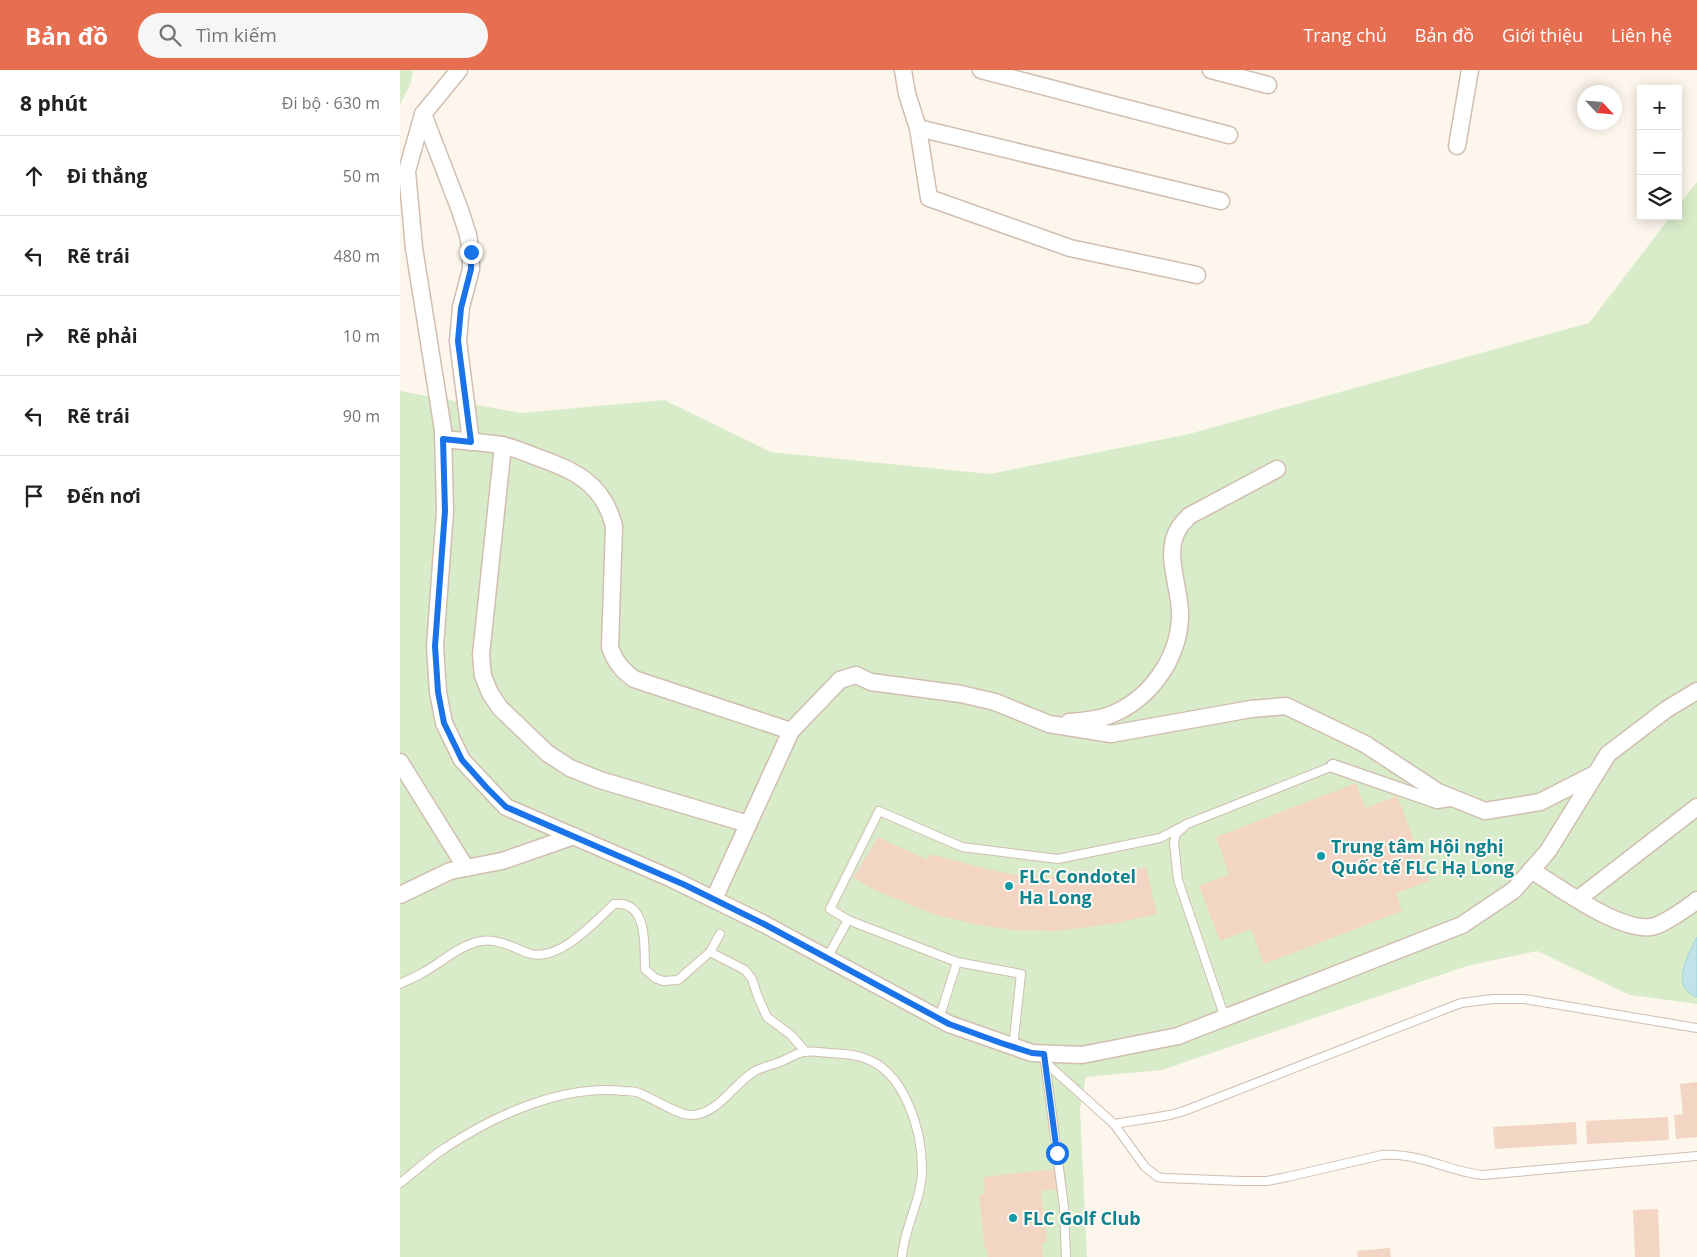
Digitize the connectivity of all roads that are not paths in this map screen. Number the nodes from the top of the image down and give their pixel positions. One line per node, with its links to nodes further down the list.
1 (460, 70): 7 (street)
2 (903, 70): 8 (street)
3 (981, 70): 9 (street)
4 (1211, 70): 6 (street)
5 (1470, 70): 10 (street)
6 (1268, 85)
7 (423, 114): 13 (street); 14 (street)
8 (918, 128): 11 (street); 12 (street)
9 (1229, 135)
10 (1458, 146)
11 (1222, 201)
12 (1197, 276)
13 (443, 439): 14 (street); 27 (street)
14 (471, 442): 15 (street)
15 (502, 445): 19 (street); 25 (street)
16 (1276, 469): 18 (street)
17 (1697, 691): 22 (street)
18 (1049, 724): 19 (street); 23 (street)
19 (791, 731): 25 (street)
20 (400, 762): 28 (street)
21 (1333, 766): 23 (street); 26 (lane)
22 (1595, 774): 23 (street); 29 (street)
23 (1456, 799)
24 (1697, 807): 31 (street)
25 (748, 824): 32 (street)
26 (1187, 824): 34 (lane); 40 (lane)
27 (574, 836): 28 (street); 32 (street)
28 (466, 868): 30 (street)
29 (1531, 870): 31 (street); 40 (street)
30 (400, 894)
31 (1578, 899): 33 (street)
32 (714, 900): 37 (street)
33 (1697, 900)
34 (848, 920): 37 (lane); 38 (lane)
35 (720, 934): 36 (lane)
36 (710, 952): 39 (lane); 44 (lane)
37 (827, 958): 41 (street)
38 (957, 962): 41 (lane); 43 (lane)
39 (400, 984)
40 (1225, 1018): 45 (street)
41 (940, 1019): 43 (street)
42 (1697, 1028): 46 (lane)
43 (1013, 1047): 45 (street)
44 (805, 1052): 48 (lane); 49 (lane)
45 (1044, 1058): 46 (lane); 50 (lane)
46 (1114, 1124): 47 (lane)
47 (1697, 1156)
48 (400, 1183)
49 (902, 1257)
50 (1066, 1257)

